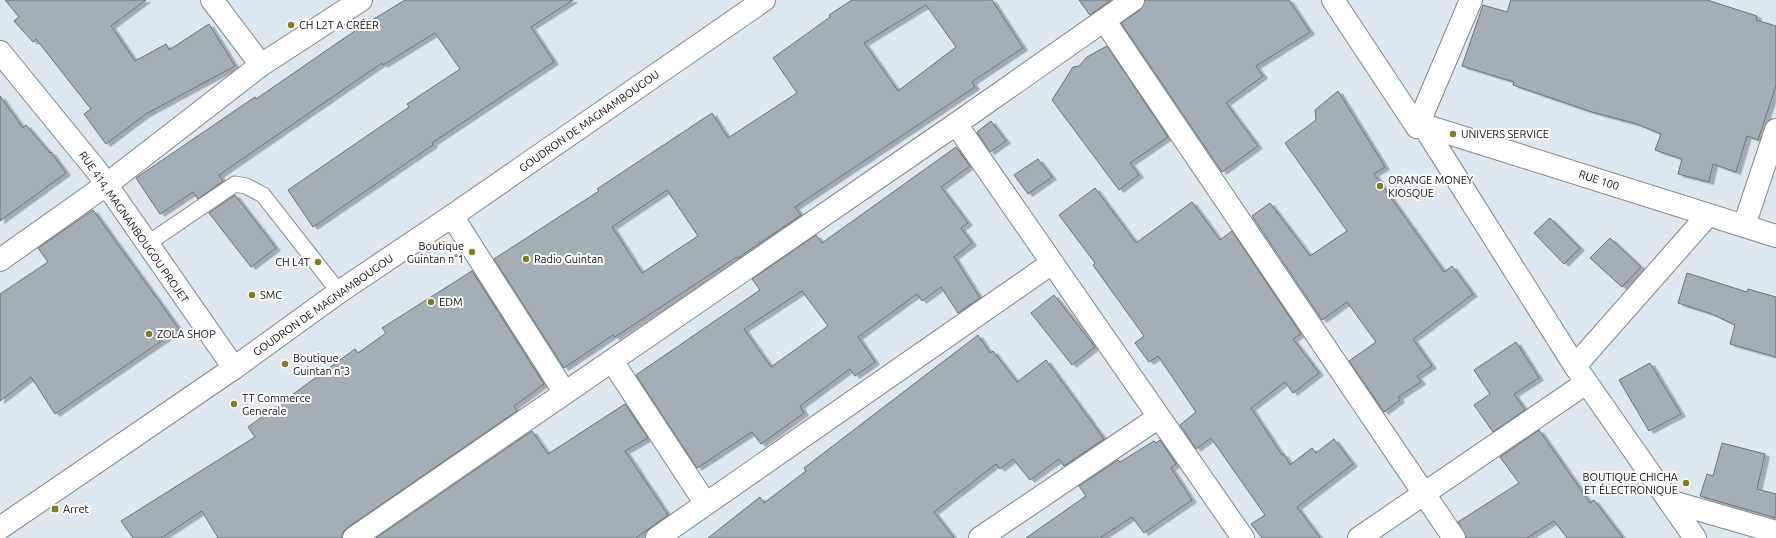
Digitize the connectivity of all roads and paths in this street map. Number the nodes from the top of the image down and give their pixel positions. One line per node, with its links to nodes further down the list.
1 (212, 0): 9 (street)
2 (361, 0): 9 (street)
3 (764, 0): 15 (street, GOUDRON DE MAGNAMBOUGOU)
4 (1133, 0): 7 (street)
5 (1333, 0): 11 (street)
6 (1471, 0): 11 (street)
7 (1104, 20): 10 (street); 27 (street)
8 (0, 52): 13 (street, RUE 414, MAGNANBOUGOU PROJET)
9 (261, 65): 13 (street)
10 (956, 124): 20 (street); 22 (street)
11 (1420, 126): 14 (street, RUE 100); 24 (street)
12 (1776, 130): 16 (street)
13 (106, 185): 18 (street, RUE 414, MAGNANBOUGOU PROJET); 19 (street)
14 (1708, 215): 16 (street, RUE 100); 24 (street)
15 (452, 216): 21 (street, GOUDRON DE MAGNAMBOUGOU); 25 (street)
16 (1744, 226): 17 (street, RUE 100)
17 (1776, 236)
18 (147, 244): 21 (lane); 23 (street, RUE 414, MAGNANBOUGOU PROJET)
19 (0, 260)
20 (1052, 263): 26 (street); 29 (street)
21 (339, 292): 23 (street, GOUDRON DE MAGNAMBOUGOU)
22 (612, 361): 25 (street); 29 (street)
23 (234, 368): 30 (street, GOUDRON DE MAGNAMBOUGOU)
24 (1581, 374): 27 (street); 28 (street)
25 (565, 393): 33 (street)
26 (1159, 417): 34 (street); 35 (street)
27 (1423, 494): 36 (street); 37 (street)
28 (1669, 501): 31 (street); 38 (street)
29 (706, 504): 32 (street)
30 (0, 528)
31 (1776, 532)
32 (665, 536)
33 (354, 538)
34 (980, 538)
35 (1243, 538)
36 (1359, 538)
37 (1454, 538)
38 (1695, 538)

